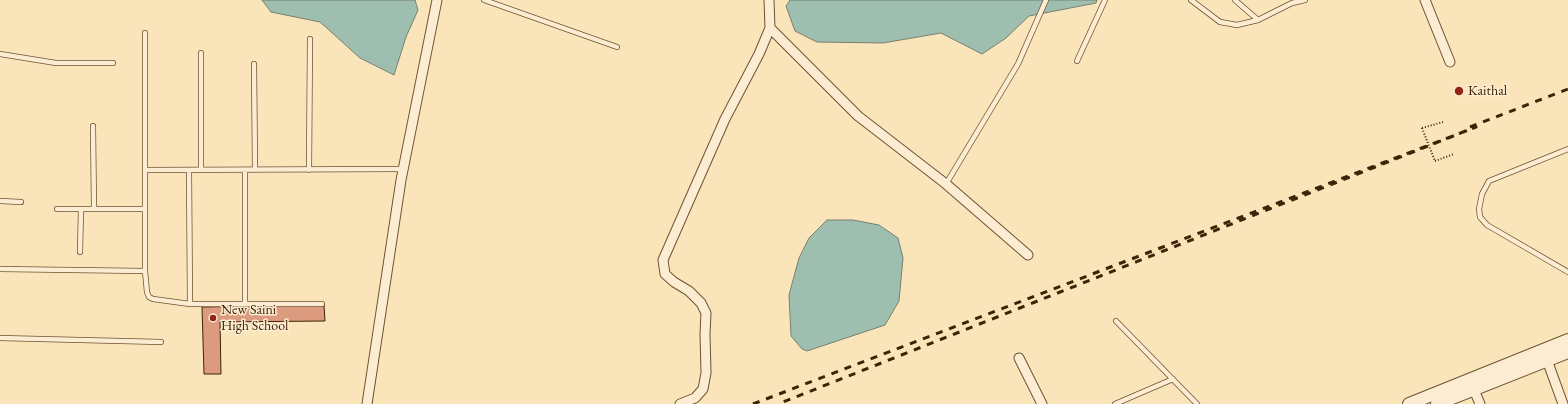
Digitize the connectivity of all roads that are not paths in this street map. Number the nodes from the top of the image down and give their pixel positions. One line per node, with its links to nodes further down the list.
1 (437, 0): 24 (street)
2 (484, 0): 15 (lane)
3 (769, 0): 12 (street)
4 (1046, 0): 31 (lane)
5 (1105, 0): 18 (lane)
6 (1191, 0): 11 (lane)
7 (1235, 0): 11 (lane)
8 (1305, 0): 10 (lane)
9 (1425, 0): 19 (street)
10 (1291, 2): 11 (lane)
11 (1258, 20)
12 (770, 28): 31 (street); 56 (street)
13 (145, 33): 25 (lane)
14 (310, 39): 30 (lane)
15 (617, 47)
16 (201, 53): 27 (lane)
17 (0, 54): 20 (lane)
18 (1077, 61)
19 (1450, 62)
20 (113, 63)
21 (254, 64): 29 (lane)
22 (92, 126): 36 (lane)
23 (1568, 149): 42 (lane)
24 (404, 169): 30 (lane); 55 (street)
25 (145, 170): 26 (lane); 37 (lane)
26 (189, 170): 27 (lane); 43 (lane)
27 (201, 170): 28 (lane)
28 (245, 170): 29 (lane); 44 (lane)
29 (255, 170): 30 (lane)
30 (308, 170)
31 (946, 184): 39 (street)
32 (0, 201): 33 (lane)
33 (21, 202)
34 (57, 209): 35 (lane)
35 (81, 209): 36 (lane); 38 (lane)
36 (94, 209): 37 (lane)
37 (145, 209): 41 (lane)
38 (80, 252)
39 (1028, 255)
40 (0, 269): 41 (lane)
41 (145, 271): 43 (lane)
42 (1568, 272)
43 (190, 304): 44 (lane)
44 (245, 304): 45 (lane)
45 (322, 304)
46 (1116, 321): 53 (lane)
47 (0, 338): 49 (lane)
48 (1568, 340): 54 (street)
49 (161, 342)
50 (1568, 352): 52 (street)
51 (1019, 358): 57 (street)
52 (1547, 360): 54 (street); 63 (street)
53 (1173, 379): 58 (lane); 59 (lane)
54 (1472, 384): 60 (street); 61 (street); 62 (street)
55 (367, 404)
56 (680, 404)
57 (1042, 404)
58 (1115, 404)
59 (1197, 404)
60 (1409, 404)
61 (1437, 404)
62 (1480, 404)
63 (1563, 404)

